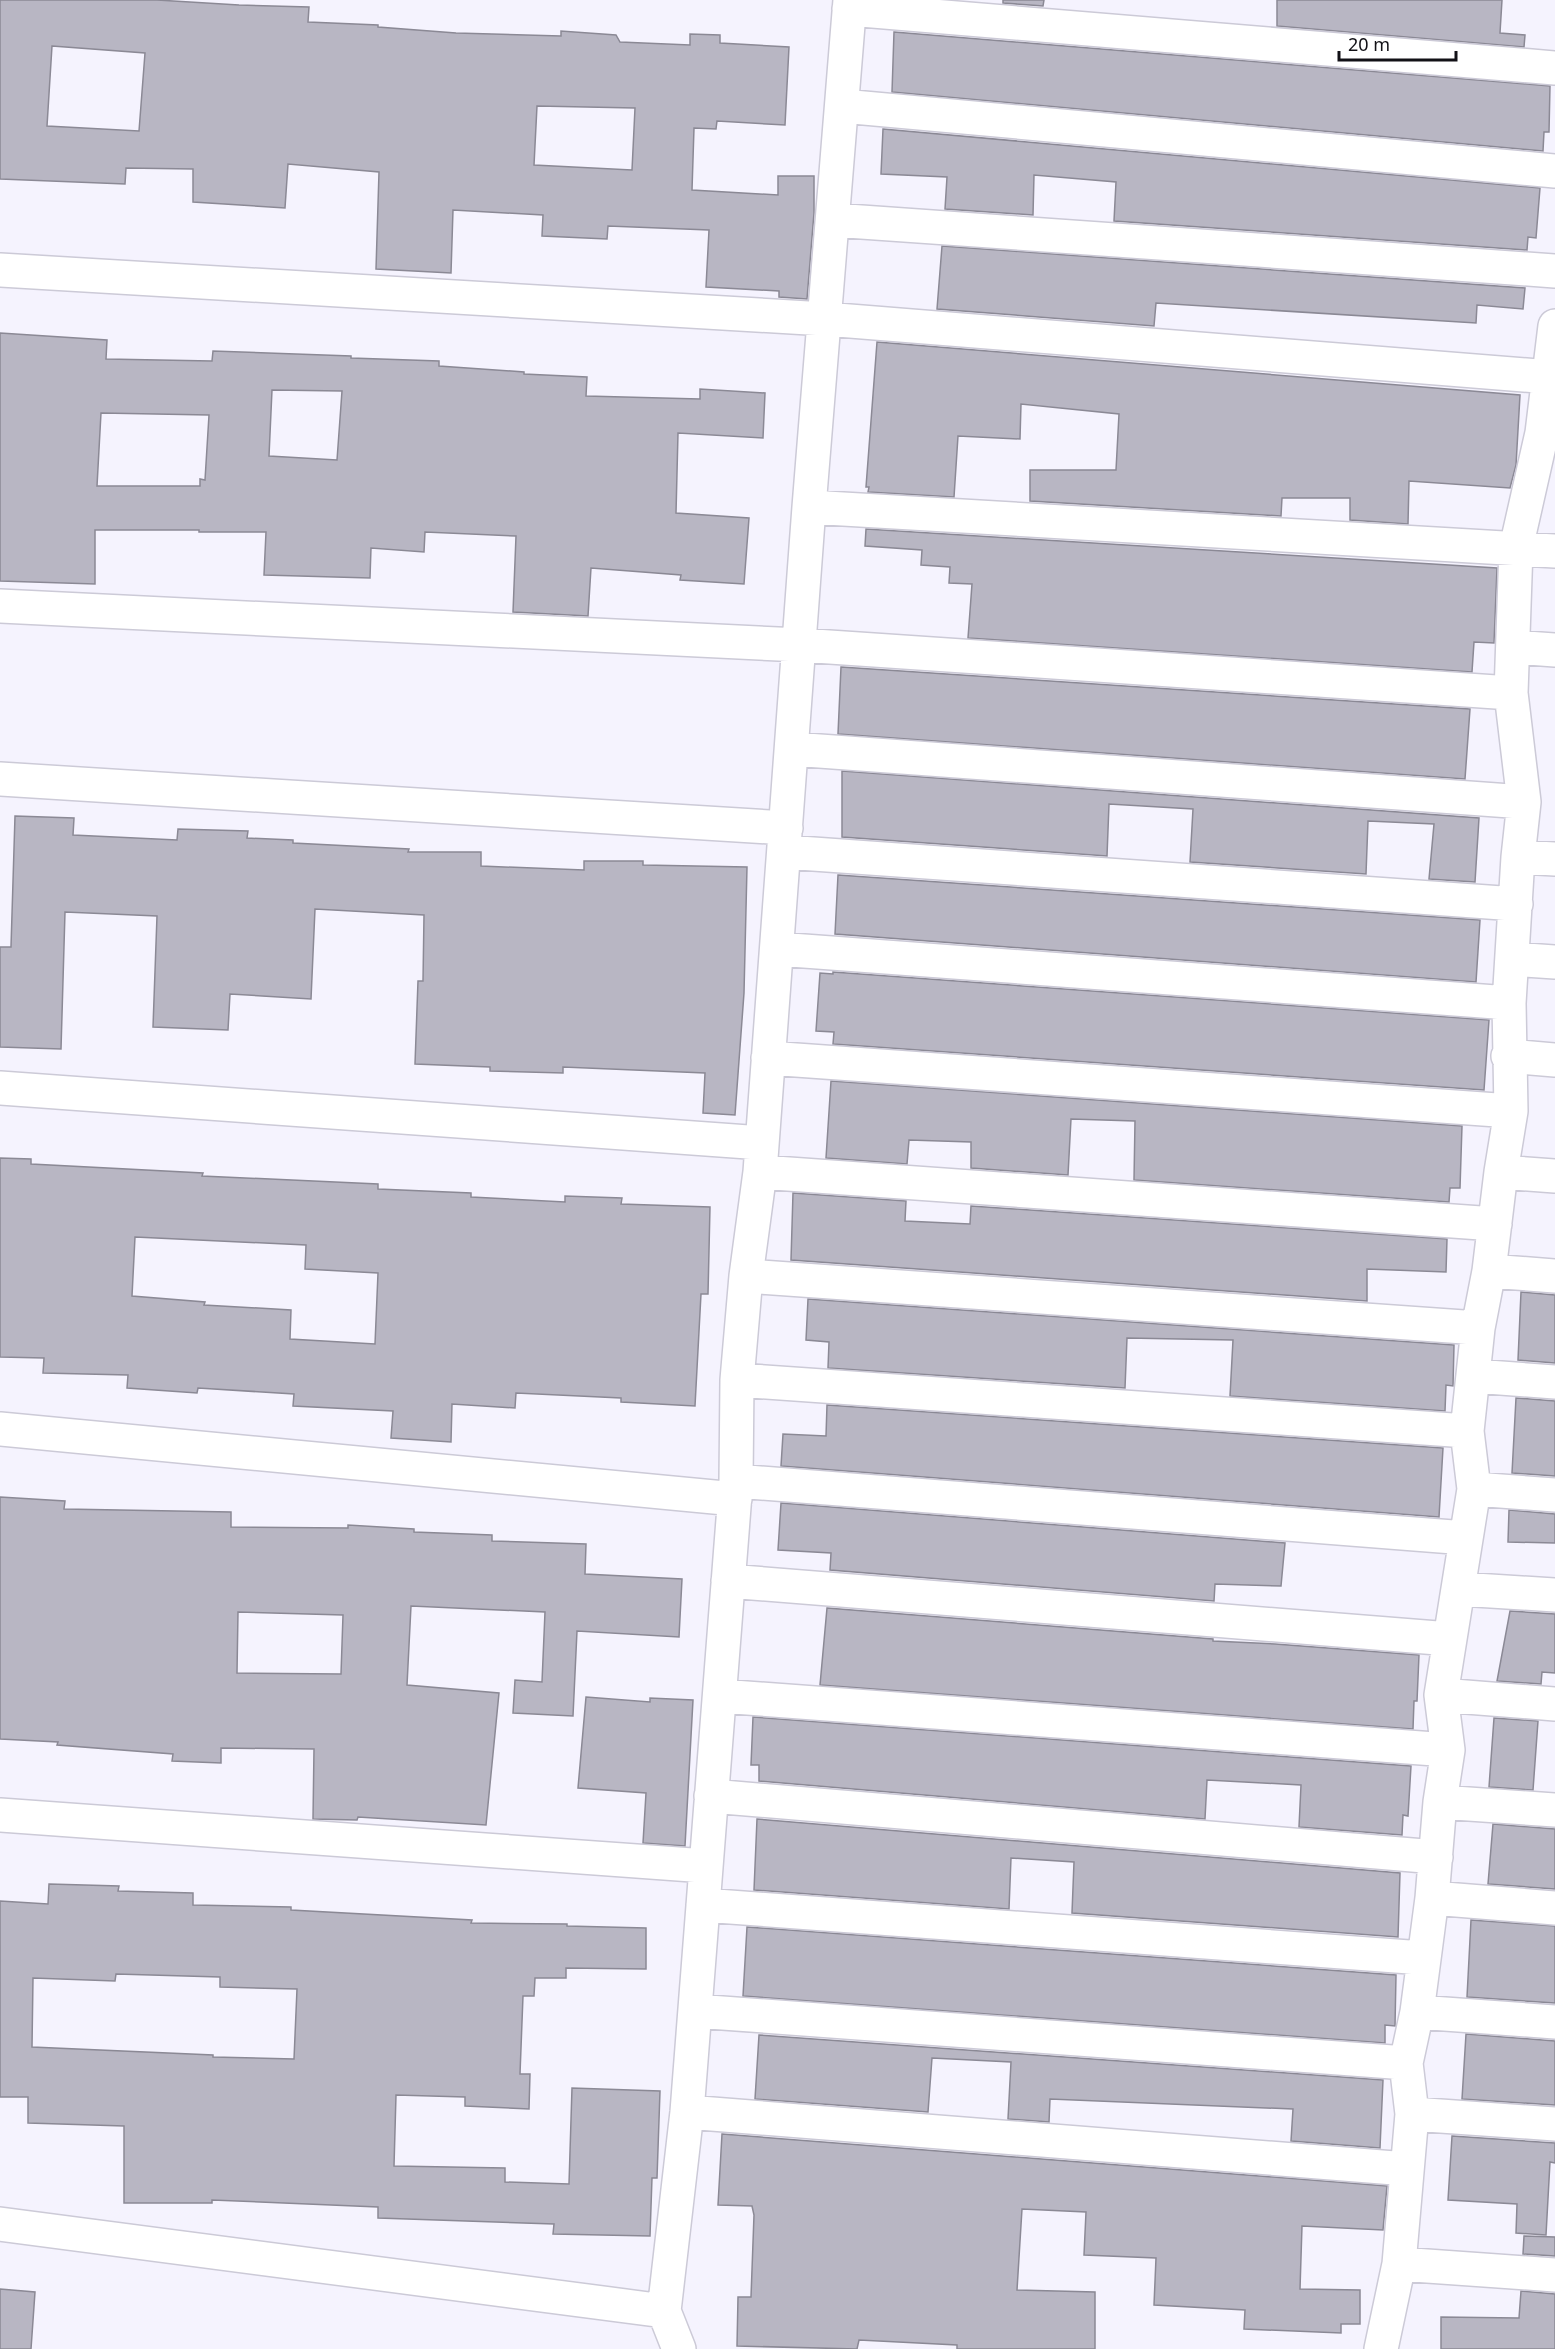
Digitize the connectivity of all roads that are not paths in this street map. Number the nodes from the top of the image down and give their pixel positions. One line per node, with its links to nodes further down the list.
1 (850, 5): 2 (street); 3 (street)
2 (1555, 68)
3 (842, 106): 4 (street); 5 (street)
4 (1555, 171)
5 (833, 220): 7 (street); 8 (street)
6 (0, 270): 8 (street)
7 (1555, 272)
8 (825, 319): 10 (street); 12 (street)
9 (1555, 326): 10 (street)
10 (1550, 377): 11 (street)
11 (1549, 433): 13 (street)
12 (809, 507): 13 (street); 16 (street)
13 (1516, 548): 14 (street); 17 (street)
14 (1555, 550)
15 (0, 606): 16 (street)
16 (800, 645): 19 (street); 20 (street)
17 (1514, 647): 18 (street); 19 (street)
18 (1555, 651)
19 (1511, 693): 22 (street)
20 (792, 749): 22 (street); 23 (street)
21 (0, 779): 23 (street)
22 (1524, 802): 24 (street)
23 (785, 840): 26 (street); 27 (street)
24 (1518, 857): 25 (street); 26 (street)
25 (1555, 859)
26 (1516, 904): 28 (street)
27 (777, 949): 30 (street); 32 (street)
28 (1512, 959): 29 (street); 30 (street)
29 (1555, 962)
30 (1509, 1003): 31 (street)
31 (1508, 1056): 33 (street); 35 (street)
32 (768, 1058): 35 (street); 36 (street)
33 (1555, 1060)
34 (0, 1088): 36 (street)
35 (1511, 1111): 37 (street)
36 (761, 1158): 39 (street); 41 (street)
37 (1501, 1172): 38 (street); 39 (street)
38 (1555, 1176)
39 (1495, 1224): 40 (street)
40 (1489, 1271): 42 (street); 43 (street)
41 (746, 1276): 43 (street); 45 (street)
42 (1555, 1276)
43 (1478, 1328): 44 (street)
44 (1474, 1376): 46 (street); 48 (street)
45 (737, 1380): 48 (street); 50 (street)
46 (1555, 1382)
47 (0, 1429): 50 (street)
48 (1467, 1431): 49 (street)
49 (1474, 1489): 51 (street); 52 (street)
50 (735, 1490): 52 (street); 53 (street)
51 (1555, 1495)
52 (1466, 1538): 54 (street)
53 (728, 1581): 56 (street); 58 (street)
54 (1459, 1589): 55 (street); 56 (street)
55 (1555, 1595)
56 (1449, 1639): 57 (street)
57 (1442, 1695): 59 (street); 60 (street)
58 (720, 1696): 60 (street); 61 (street)
59 (1555, 1704)
60 (1448, 1750): 62 (street)
61 (711, 1796): 65 (street); 66 (street)
62 (1440, 1802): 63 (street); 65 (street)
63 (1555, 1810)
64 (0, 1815): 66 (street)
65 (1436, 1857): 67 (street)
66 (706, 1866): 68 (street)
67 (1432, 1898): 69 (street); 70 (street)
68 (703, 1905): 70 (street); 71 (street)
69 (1555, 1908)
70 (1423, 1958): 72 (street)
71 (695, 2011): 74 (street); 75 (street)
72 (1417, 2012): 73 (street); 74 (street)
73 (1555, 2022)
74 (1407, 2063): 76 (street)
75 (687, 2112): 78 (street); 82 (street)
76 (1412, 2114): 77 (street); 78 (street)
77 (1555, 2124)
78 (1407, 2169): 80 (street)
79 (0, 2224): 82 (street)
80 (1399, 2264): 81 (street); 84 (street)
81 (1555, 2275)
82 (664, 2311): 83 (street)
83 (678, 2348)
84 (1381, 2349)

